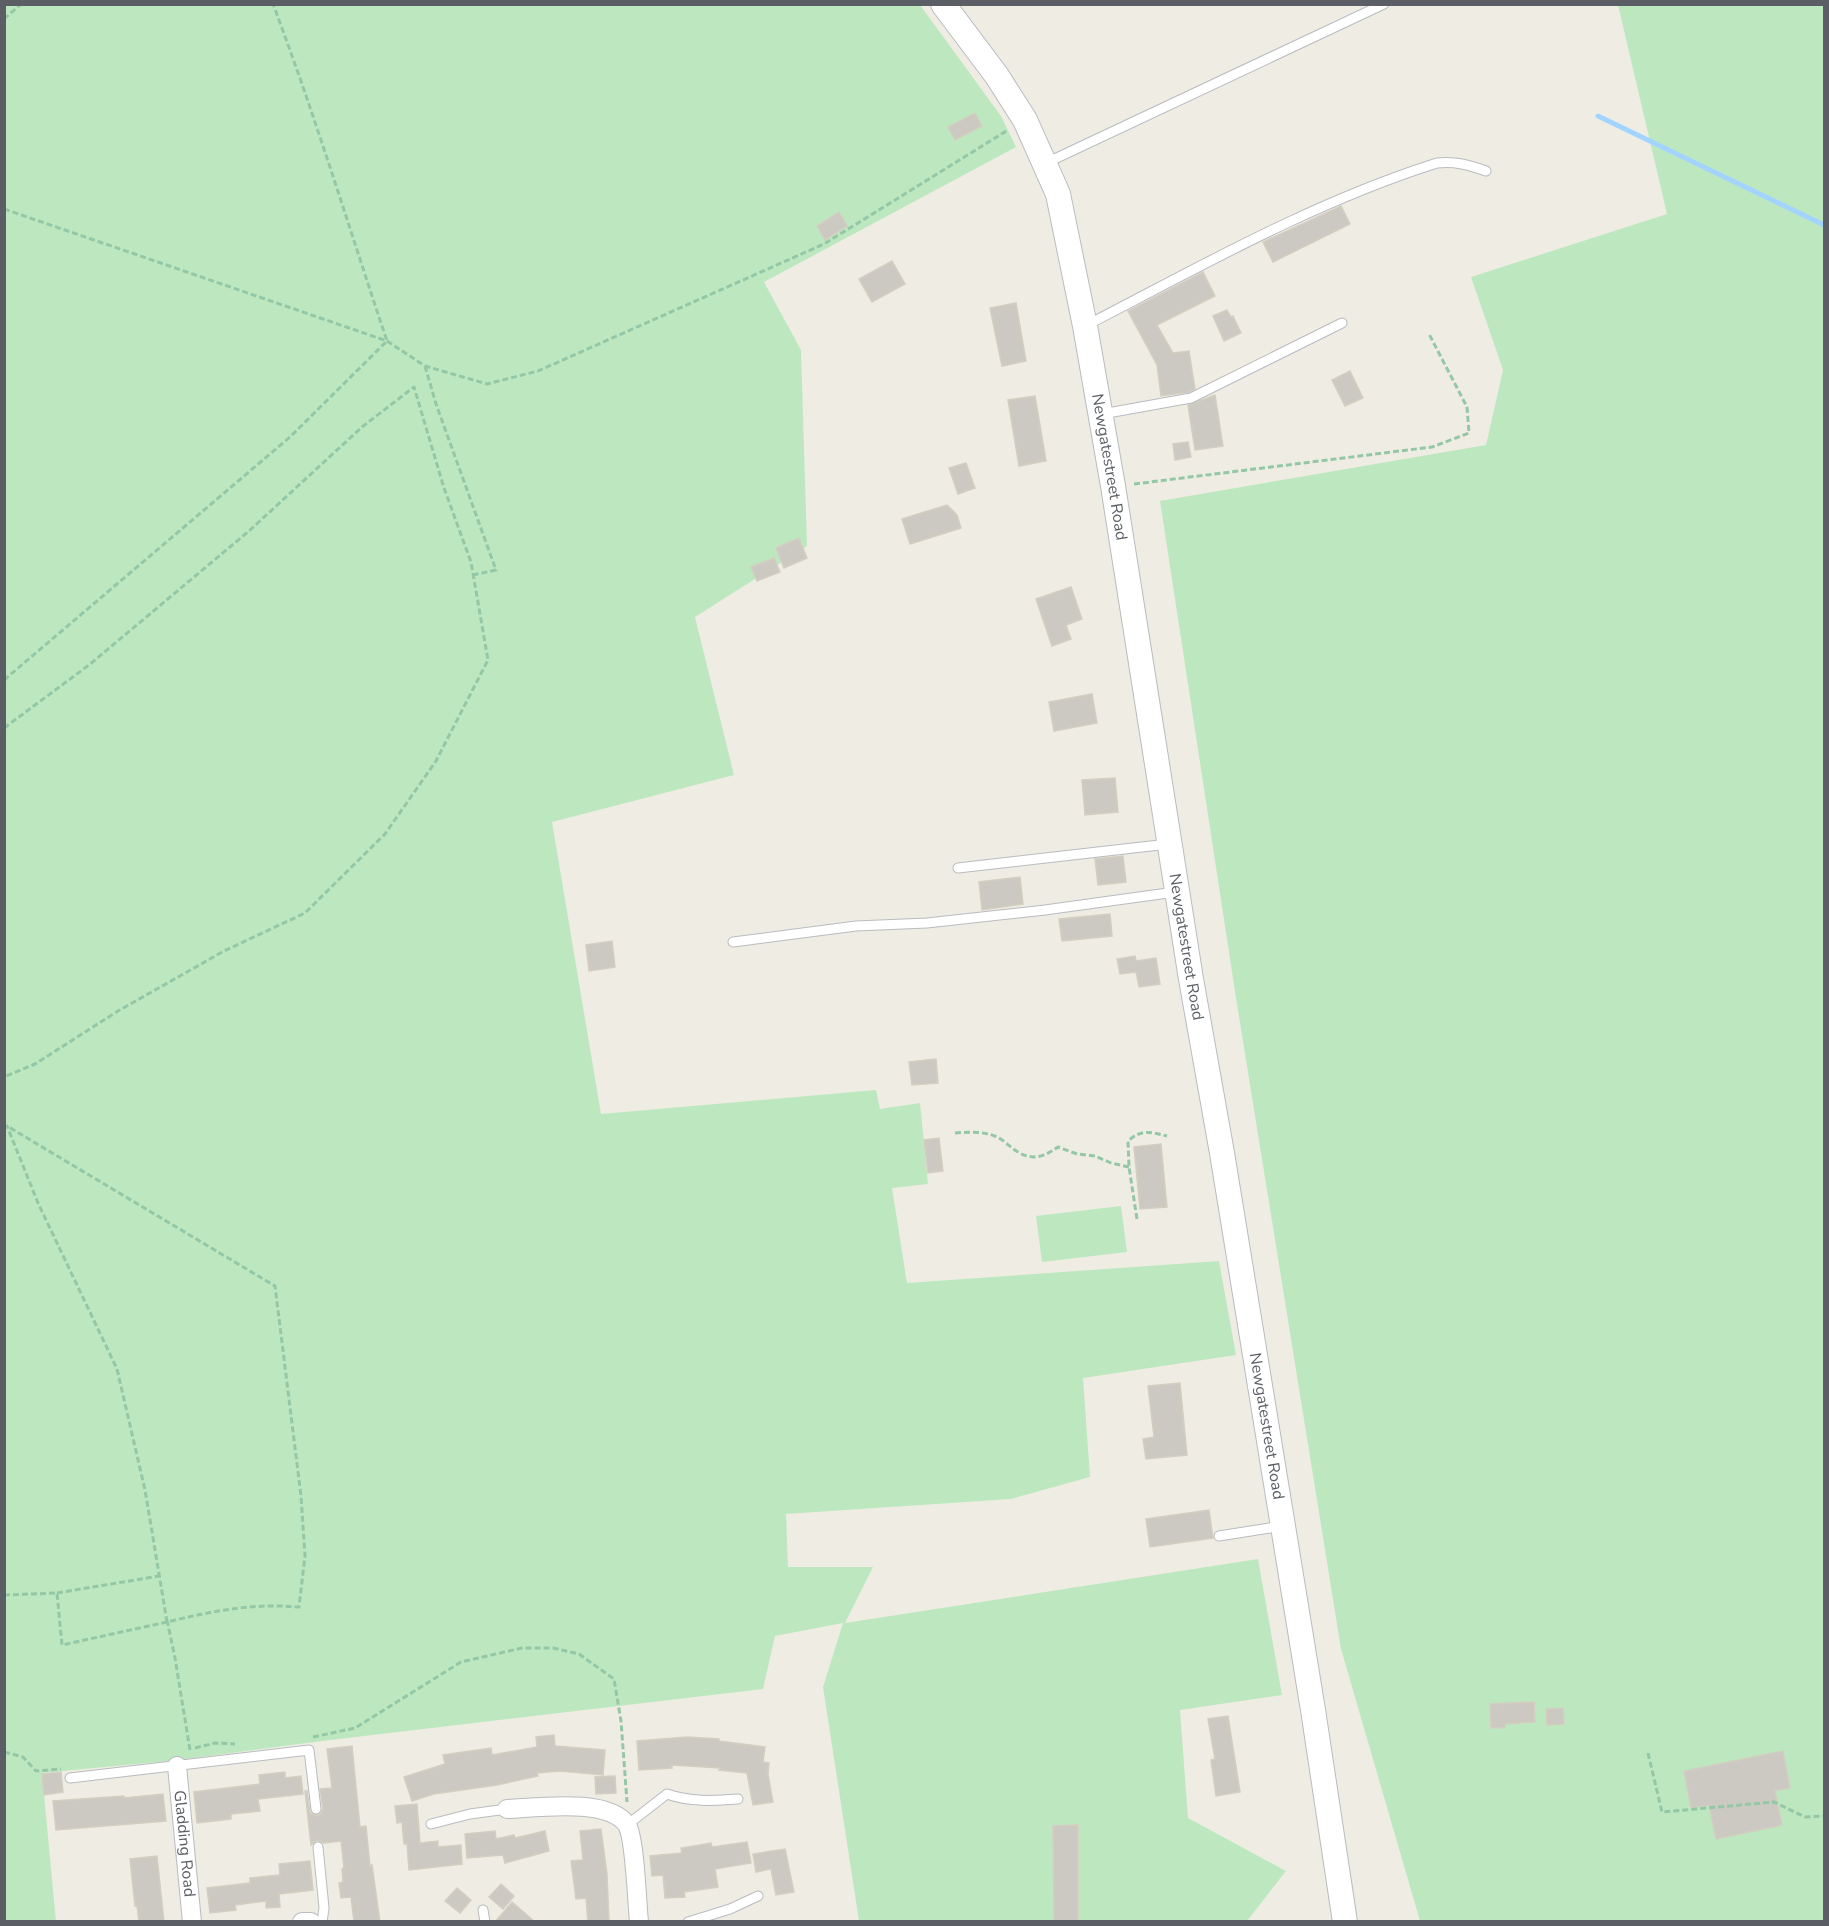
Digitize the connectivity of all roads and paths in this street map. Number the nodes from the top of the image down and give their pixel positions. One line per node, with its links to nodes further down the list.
1 (21, 4): 5 (path)
2 (273, 4): 13 (path)
3 (943, 4): 6 (street, Newgatestreet Road)
4 (1384, 4): 7 (lane)
5 (4, 19)
6 (1025, 120): 7 (street, Newgatestreet Road); 14 (path)
7 (1046, 163): 11 (street, Newgatestreet Road)
8 (1486, 171): 11 (lane)
9 (4, 209): 13 (path)
10 (1342, 323): 15 (lane)
11 (1085, 326): 15 (street, Newgatestreet Road)
12 (1429, 334): 16 (path)
13 (387, 340): 14 (path); 18 (path)
14 (425, 366): 17 (path)
15 (1100, 414): 16 (street, Newgatestreet Road)
16 (1113, 486): 20 (street, Newgatestreet Road)
17 (473, 575): 19 (path); 24 (path)
18 (4, 680)
19 (4, 728)
20 (1171, 844): 21 (lane); 22 (street, Newgatestreet Road)
21 (958, 868)
22 (1177, 892): 23 (lane); 30 (street, Newgatestreet Road)
23 (733, 942)
24 (4, 1077)
25 (6, 1126): 32 (path); 35 (path)
26 (955, 1133): 28 (path)
27 (1167, 1136): 28 (path)
28 (1129, 1167): 29 (path)
29 (1137, 1219)
30 (1282, 1526): 31 (lane); 58 (street, Newgatestreet Road)
31 (1220, 1536)
32 (159, 1576): 33 (path); 35 (path)
33 (57, 1593): 34 (path); 35 (path)
34 (4, 1595)
35 (167, 1622): 38 (path)
36 (309, 1738): 47 (path)
37 (237, 1744): 38 (path)
38 (190, 1750): 40 (path)
39 (1648, 1753): 45 (path)
40 (177, 1766): 41 (lane); 43 (lane); 51 (street, Gladding Road)
41 (70, 1778)
42 (738, 1799): 47 (lane)
43 (316, 1809)
44 (507, 1809): 46 (lane); 47 (street)
45 (1824, 1816)
46 (431, 1824)
47 (627, 1825): 56 (street)
48 (318, 1847): 54 (lane)
49 (758, 1896): 57 (lane)
50 (483, 1910): 55 (lane)
51 (192, 1922)
52 (302, 1922): 53 (street)
53 (310, 1922)
54 (322, 1922)
55 (485, 1922)
56 (639, 1922)
57 (688, 1922)
58 (1345, 1922)

